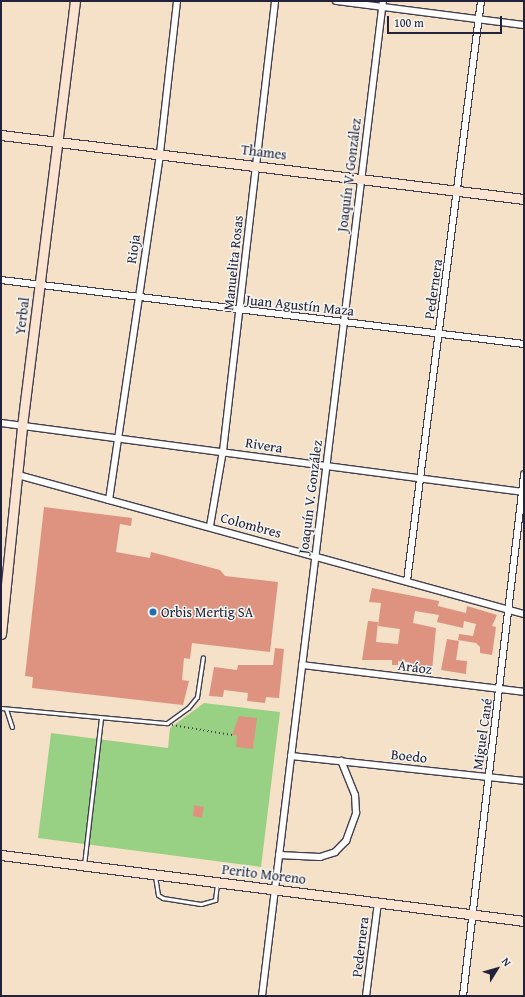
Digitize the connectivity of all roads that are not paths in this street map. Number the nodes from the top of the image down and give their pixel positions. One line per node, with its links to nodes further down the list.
1 (74, 1): 10 (street, Yerbal)
2 (177, 1): 11 (street, Rioja)
3 (275, 1): 12 (street, Manuelita Rosas)
4 (336, 1): 6 (street)
5 (481, 1): 7 (street, Pedernera)
6 (382, 4): 7 (street); 13 (street, Joaquín V. González)
7 (479, 18): 8 (street); 14 (street, Pedernera)
8 (524, 25)
9 (1, 135): 10 (street, Thames)
10 (56, 142): 11 (street, Thames); 17 (street, Yerbal)
11 (160, 153): 12 (street, Thames); 18 (street, Rioja)
12 (256, 165): 13 (street, Thames); 19 (street, Manuelita Rosas)
13 (361, 178): 14 (street, Thames); 20 (street, Joaquín V. González)
14 (459, 190): 15 (street, Thames); 21 (street, Pedernera)
15 (524, 199)
16 (1, 280): 17 (street, Juan Agustín Maza)
17 (40, 285): 18 (street, Juan Agustín Maza); 24 (street, Yerbal)
18 (138, 297): 19 (street, Juan Agustín Maza); 25 (street, Rioja)
19 (240, 310): 20 (street, Juan Agustín Maza); 26 (street, Manuelita Rosas)
20 (344, 322): 21 (street, Juan Agustín Maza); 27 (street, Joaquín V. González)
21 (439, 334): 22 (street, Juan Agustín Maza); 30 (street, Pedernera)
22 (524, 344)
23 (1, 423): 24 (street, Rivera)
24 (22, 426): 25 (street, Rivera); 28 (street, Yerbal)
25 (118, 437): 26 (street, Rivera); 32 (street, Rioja)
26 (224, 451): 27 (street, Rivera); 33 (street, Manuelita Rosas)
27 (326, 466): 30 (street, Rivera); 34 (street, Joaquín V. González)
28 (18, 475): 32 (street, Colombres); 35 (street, Yerbal)
29 (524, 475): 31 (street, Miguel Cané)
30 (421, 476): 31 (street, Rivera); 36 (street, Pedernera)
31 (523, 492): 37 (street, Miguel Cané)
32 (109, 500): 33 (street, Colombres)
33 (210, 526): 34 (street, Colombres)
34 (315, 555): 36 (street, Colombres); 41 (street, Joaquín V. González)
35 (5, 558): 39 (street, Yerbal)
36 (407, 581): 37 (street, Colombres)
37 (510, 609): 38 (street, Colombres); 42 (street, Miguel Cané)
38 (524, 614)
39 (1, 634)
40 (203, 657): 46 (lane)
41 (302, 665): 42 (street, Aráoz); 48 (street, Joaquín V. González)
42 (501, 689): 43 (street, Aráoz); 50 (street, Miguel Cané)
43 (524, 692)
44 (1, 708): 45 (lane)
45 (6, 709): 46 (lane); 47 (lane)
46 (101, 718): 54 (lane)
47 (12, 727)
48 (291, 756): 49 (street, Boedo); 53 (street, Joaquín V. González)
49 (341, 761): 50 (street, Boedo); 53 (street)
50 (488, 777): 51 (street, Boedo); 59 (street, Miguel Cané)
51 (524, 781)
52 (1, 855): 54 (street, Perito Moreno)
53 (279, 855): 57 (street, Joaquín V. González)
54 (84, 865): 55 (street, Perito Moreno)
55 (156, 874): 56 (street, Perito Moreno); 56 (lane)
56 (217, 882): 57 (street, Perito Moreno)
57 (275, 889): 58 (street, Perito Moreno); 61 (street, Joaquín V. González)
58 (378, 902): 59 (street, Perito Moreno); 62 (street, Pedernera)
59 (472, 914): 60 (street, Perito Moreno); 63 (street, Miguel Cané)
60 (524, 921)
61 (262, 996)
62 (366, 996)
63 (463, 996)

